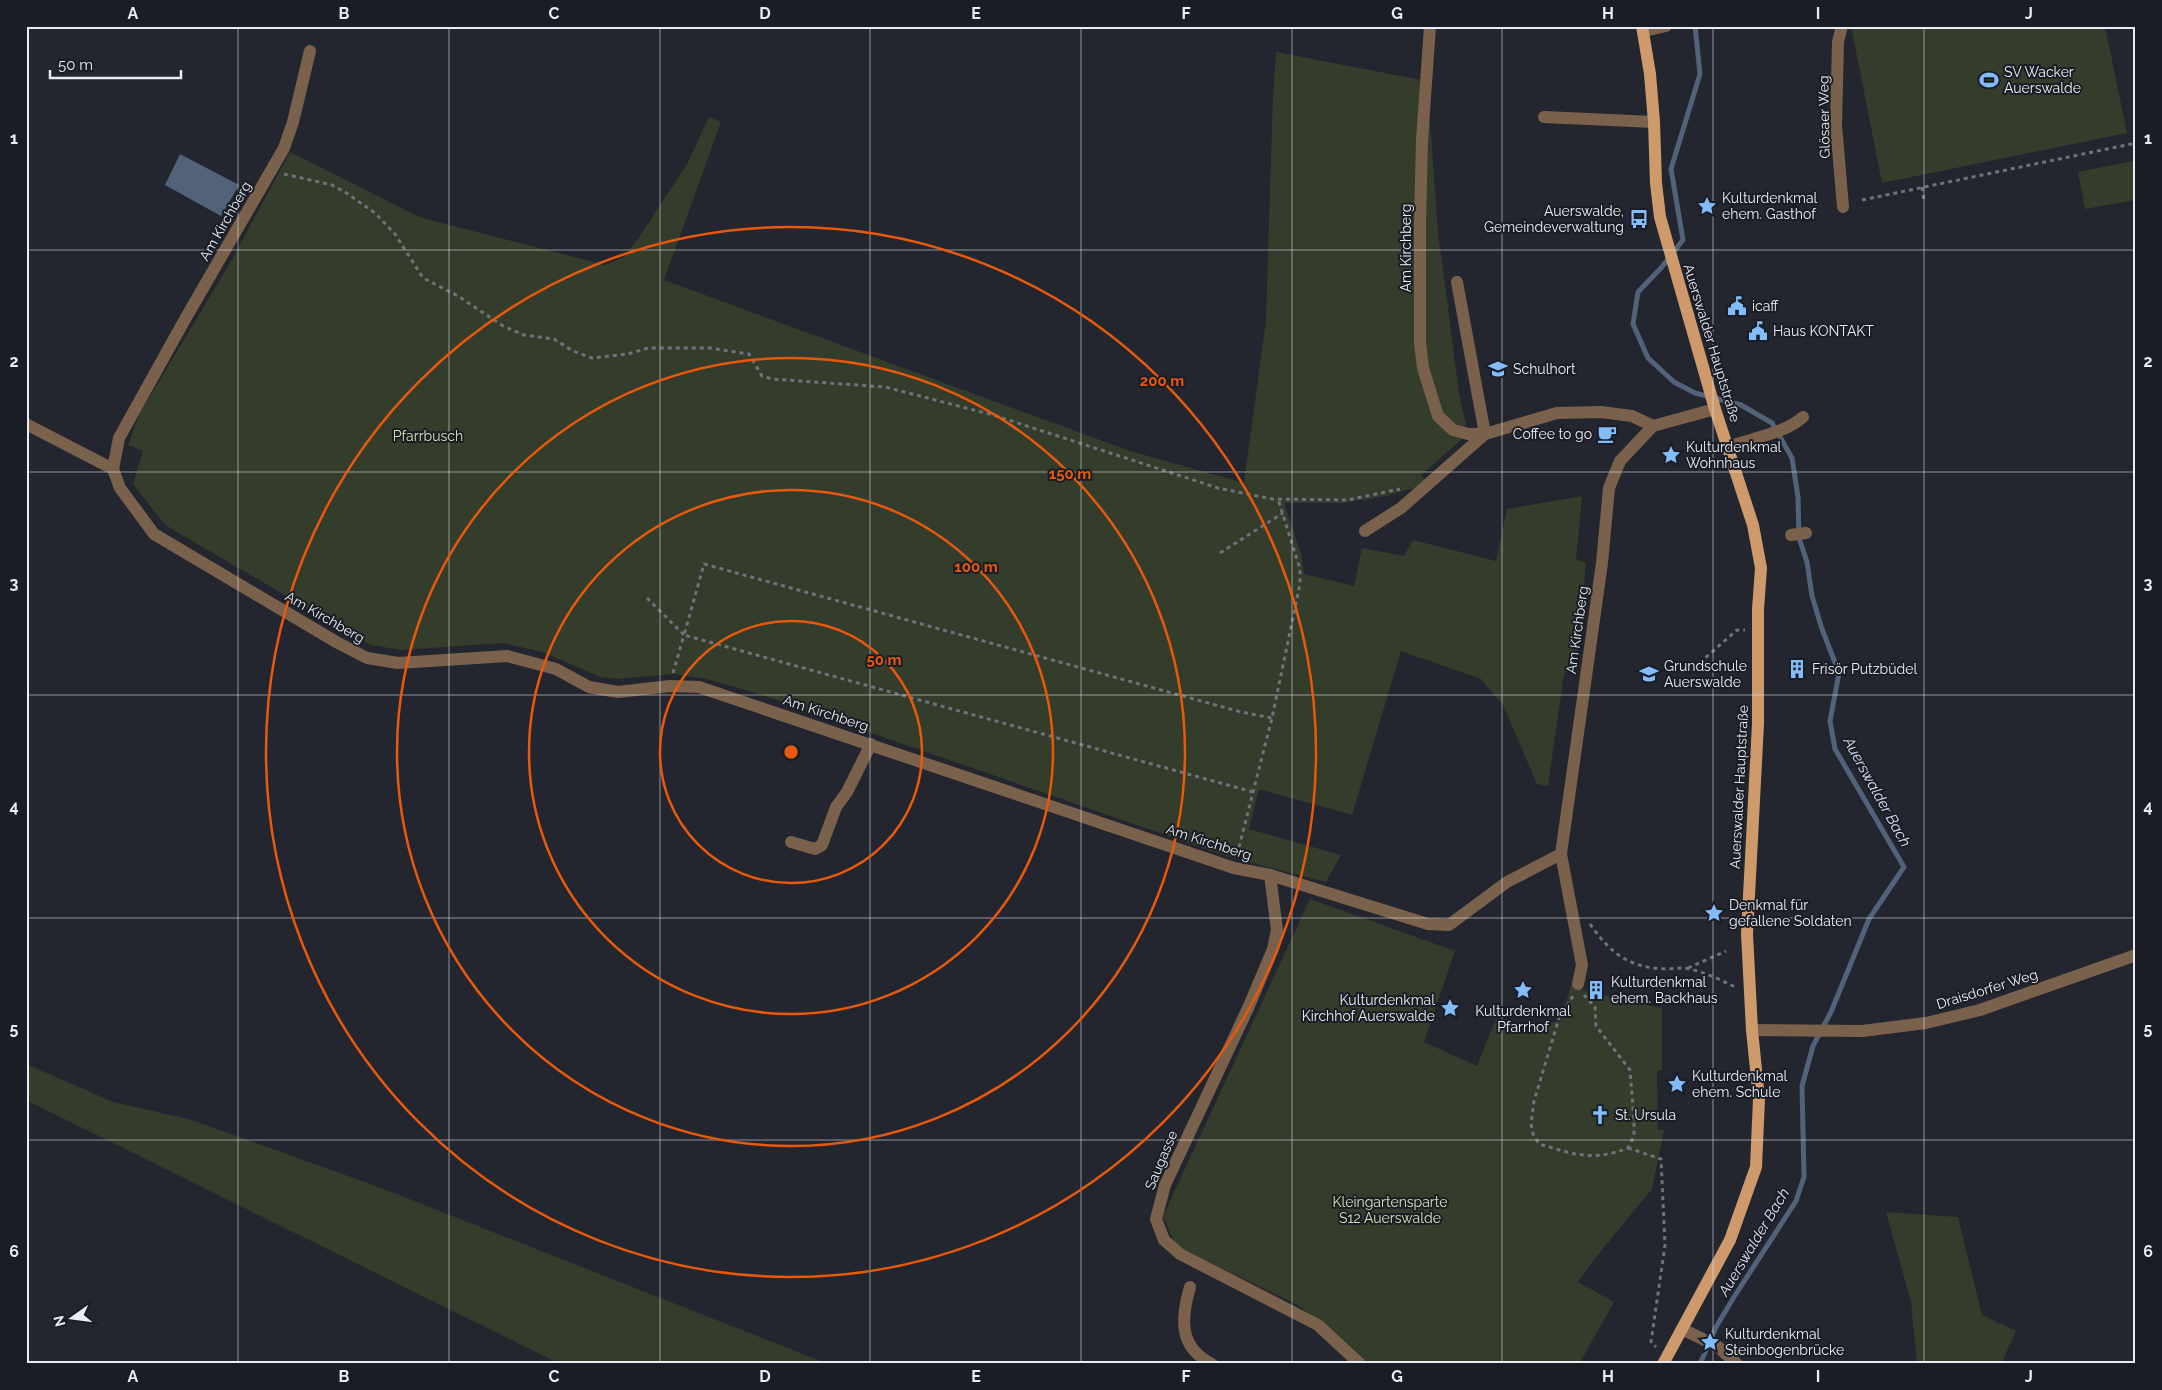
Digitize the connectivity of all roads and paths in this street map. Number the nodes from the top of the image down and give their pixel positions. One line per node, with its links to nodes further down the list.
1 (1430, 26): 19 (street, Am Kirchberg)
2 (1666, 26): 4 (street)
3 (1842, 26): 13 (street, Glösaer Weg)
4 (1643, 29): 7 (main road, Auerswalder Hauptstraße)
5 (310, 51): 9 (street, Am Kirchberg)
6 (1544, 117): 7 (street)
7 (1654, 122): 15 (main road, Auerswalder Hauptstraße)
8 (2136, 143): 10 (path)
9 (272, 170): 21 (street, Am Kirchberg); 23 (path)
10 (1922, 188): 11 (path); 12 (path)
11 (1862, 200)
12 (1924, 200)
13 (1843, 207)
14 (1457, 282): 19 (street)
15 (1715, 408): 18 (street); 20 (main road, Auerswalder Hauptstraße)
16 (1803, 417): 20 (street)
17 (26, 424): 21 (street)
18 (1653, 426): 19 (street, Am Kirchberg); 38 (street, Am Kirchberg)
19 (1485, 434): 25 (street, Am Kirchberg)
20 (1728, 447): 30 (main road, Auerswalder Hauptstraße)
21 (113, 469): 33 (street, Am Kirchberg)
22 (1405, 488): 23 (path)
23 (1278, 499): 24 (path)
24 (1283, 513): 28 (path); 34 (path)
25 (1365, 531)
26 (1806, 533): 27 (street)
27 (1791, 535)
28 (1220, 553)
29 (648, 598): 31 (path)
30 (1758, 630): 32 (path); 46 (main road, Auerswalder Hauptstraße)
31 (684, 635): 33 (path); 34 (path); 36 (path)
32 (1685, 668)
33 (670, 686): 35 (street, Am Kirchberg)
34 (1272, 718): 36 (path)
35 (871, 744): 37 (street); 39 (street, Am Kirchberg)
36 (1253, 792): 39 (path)
37 (792, 842)
38 (1561, 854): 40 (street, Am Kirchberg); 45 (street, Am Kirchberg)
39 (1234, 868): 40 (street, Am Kirchberg)
40 (1270, 876): 53 (street, Saugasse)
41 (1588, 921): 44 (path)
42 (1726, 950): 44 (path)
43 (2136, 955): 47 (street, Draisdorfer Weg)
44 (1688, 968): 46 (path)
45 (1576, 988): 48 (path); 48 (path)
46 (1750, 994): 47 (main road, Auerswalder Hauptstraße)
47 (1752, 1030): 50 (main road, Auerswalder Hauptstraße)
48 (1628, 1148): 51 (path)
49 (1190, 1287): 52 (street)
50 (1682, 1329): 51 (main road, Auerswalder Hauptstraße); 54 (street)
51 (1665, 1361)
52 (1210, 1363)
53 (1360, 1364)
54 (1737, 1364)

